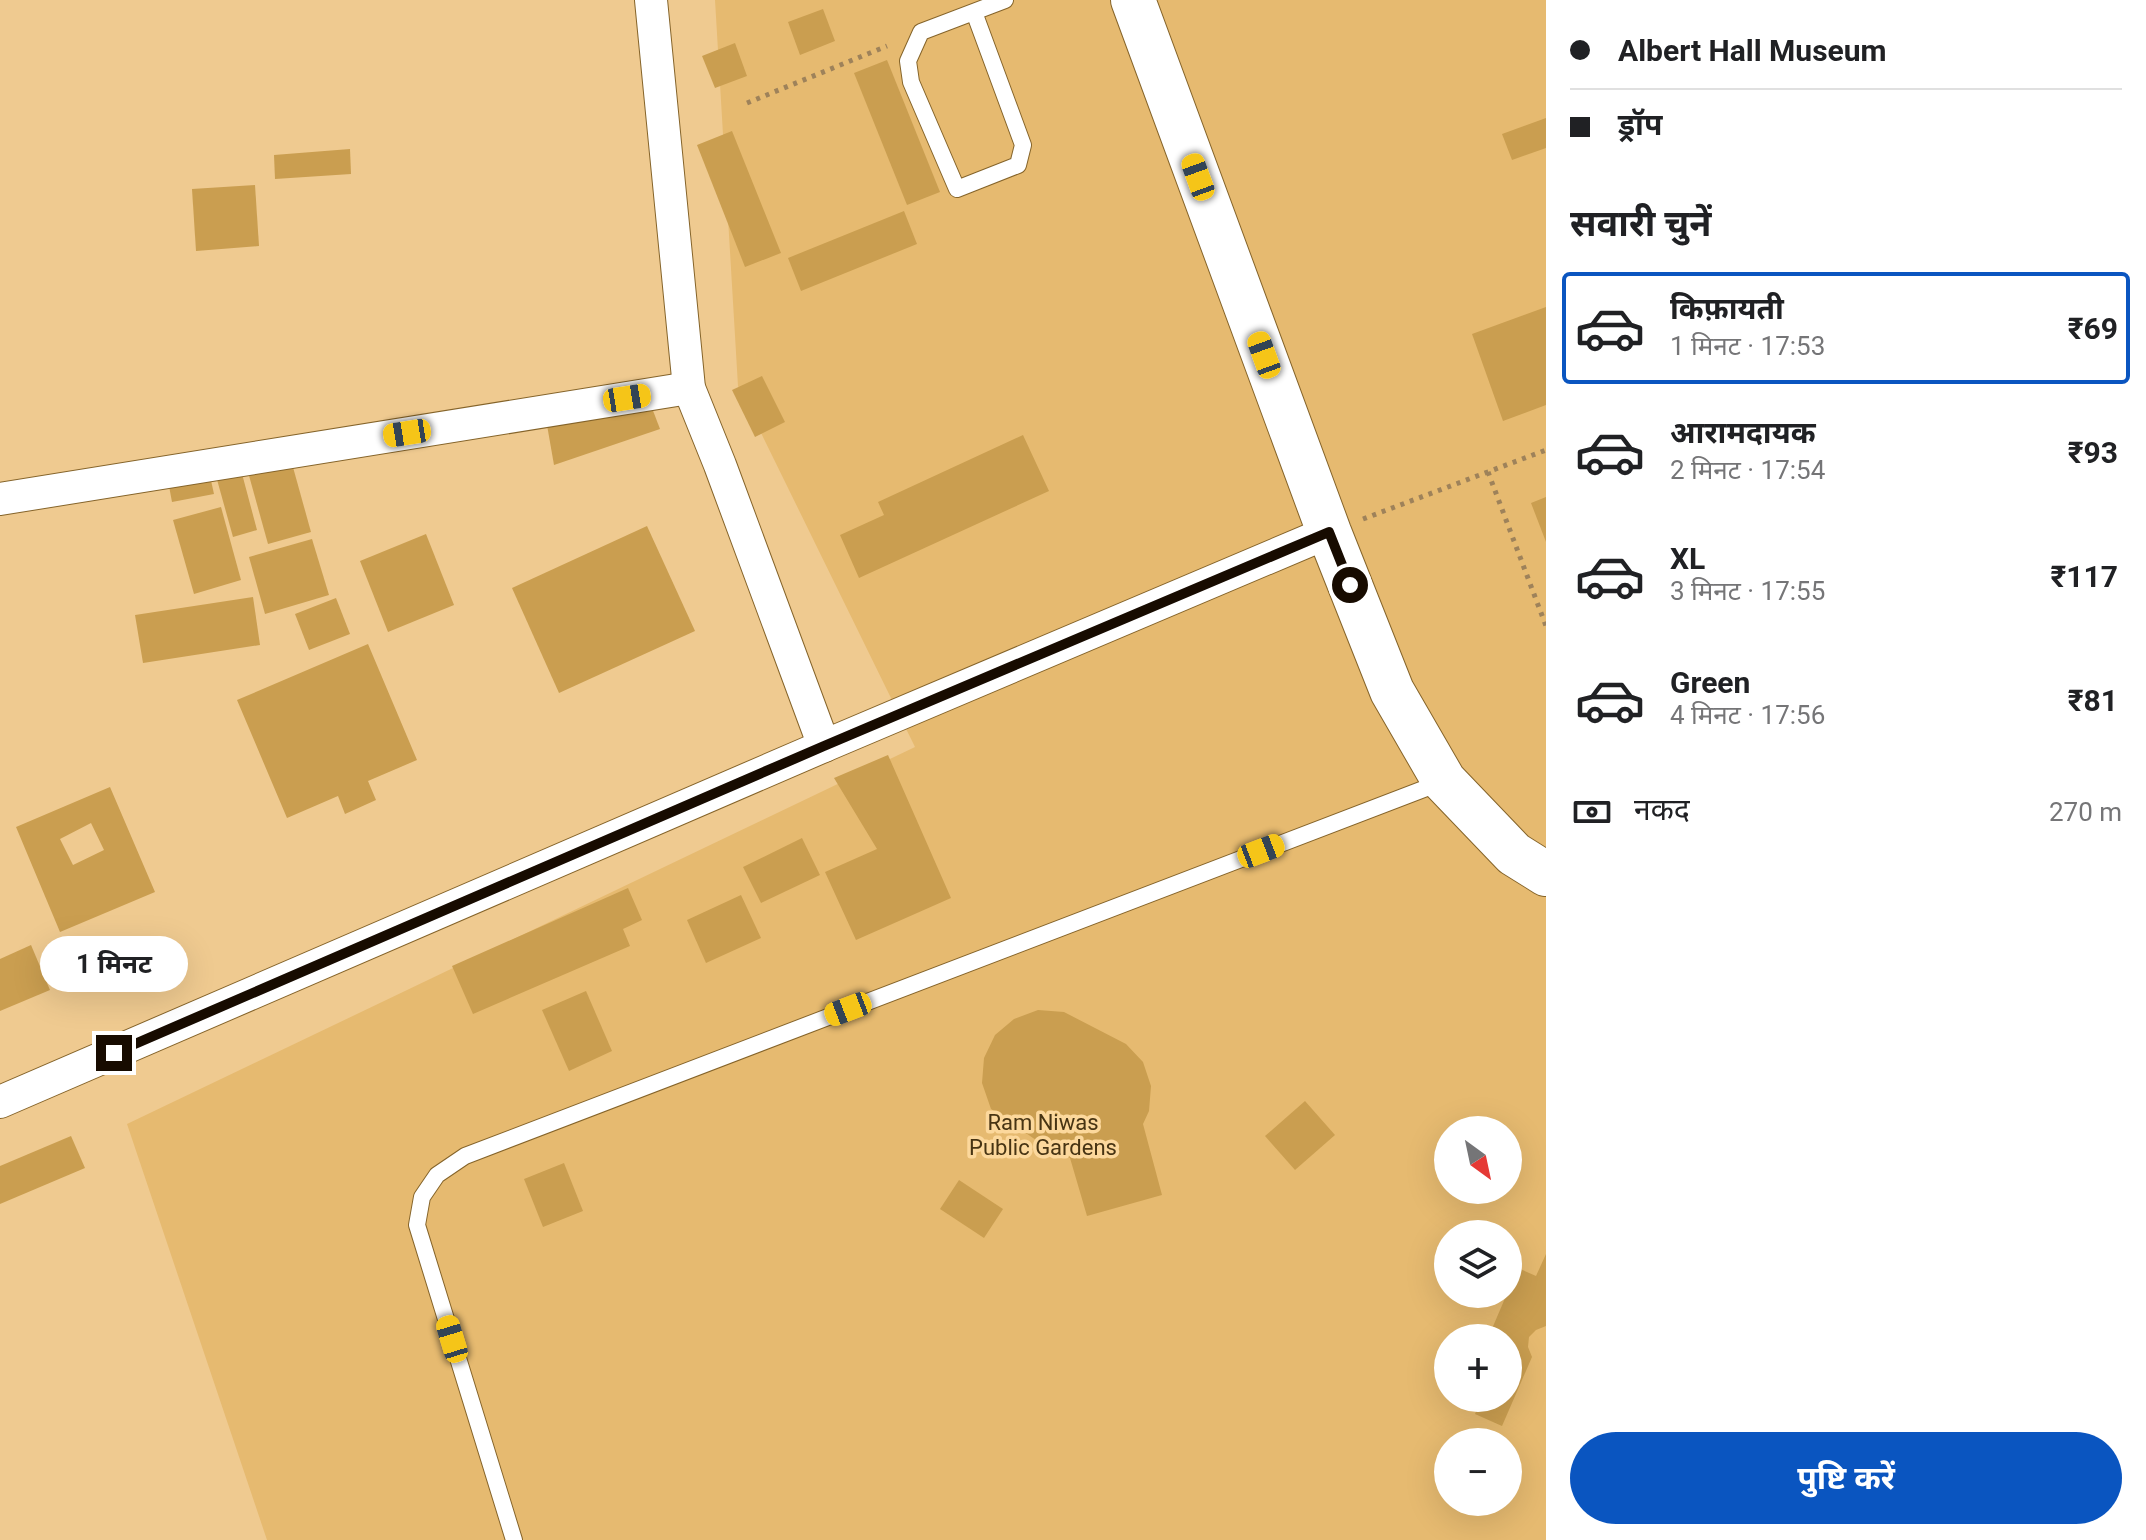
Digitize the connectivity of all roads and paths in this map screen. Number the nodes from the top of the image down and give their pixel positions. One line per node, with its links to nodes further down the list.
1 (651, 0): 7 (street)
2 (1005, 0): 4 (lane)
3 (1133, 0): 11 (main road)
4 (974, 12): 5 (lane); 5 (lane)
5 (921, 32): 6 (path)
6 (747, 103)
7 (689, 388): 10 (street); 13 (street)
8 (1546, 450): 9 (path)
9 (1488, 472): 11 (path); 12 (path)
10 (0, 499)
11 (1329, 532): 13 (street); 14 (main road)
12 (1546, 626)
13 (824, 746): 16 (street)
14 (1444, 781): 15 (main road); 17 (lane)
15 (1546, 874)
16 (0, 1102)
17 (514, 1540)

